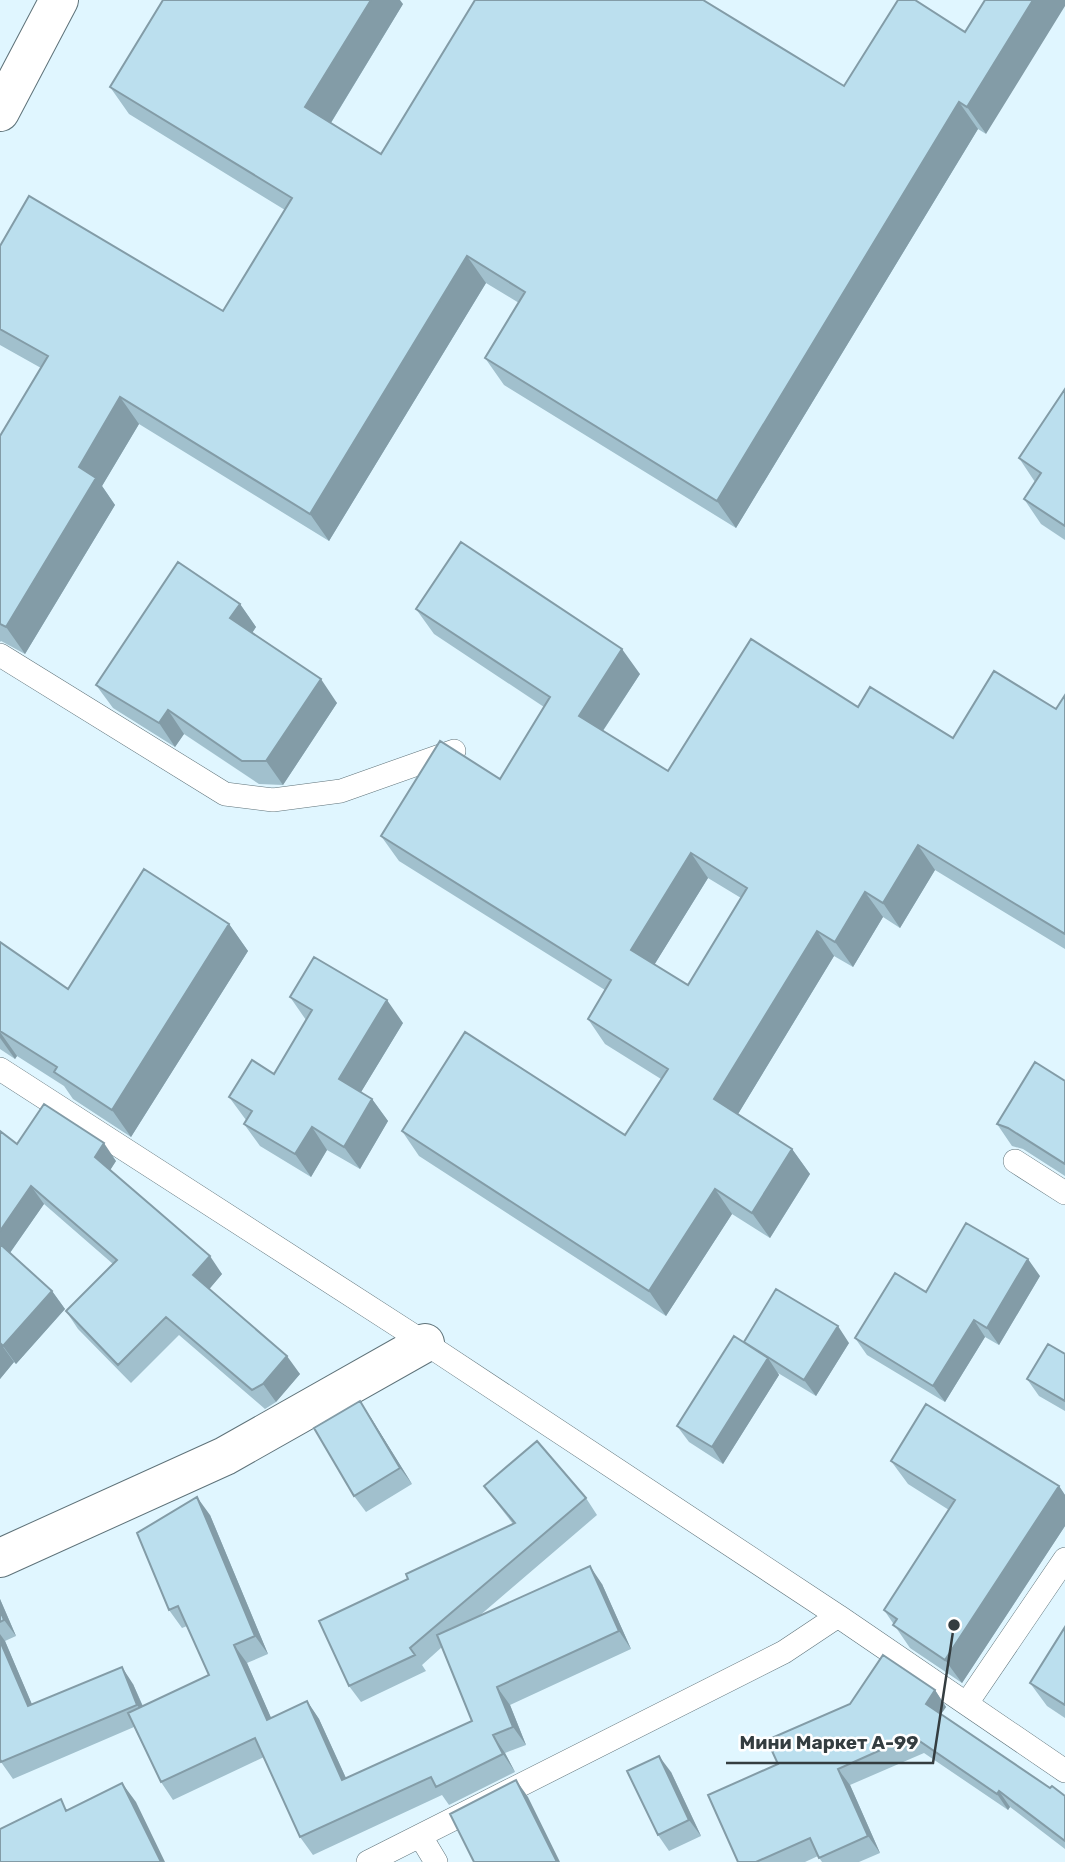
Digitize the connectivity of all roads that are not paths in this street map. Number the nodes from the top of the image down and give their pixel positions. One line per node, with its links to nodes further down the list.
1 (59, 0): 2 (street)
2 (0, 112)
3 (0, 655): 4 (lane)
4 (454, 751)
5 (0, 1069): 8 (lane)
6 (1015, 1161): 7 (lane)
7 (1065, 1193)
8 (425, 1343): 9 (street); 11 (lane)
9 (0, 1558)
10 (1065, 1559): 12 (lane)
11 (838, 1616): 12 (lane); 14 (lane)
12 (967, 1703): 13 (lane)
13 (1065, 1771)
14 (421, 1837): 15 (lane); 16 (lane)
15 (368, 1862)
16 (436, 1862)

